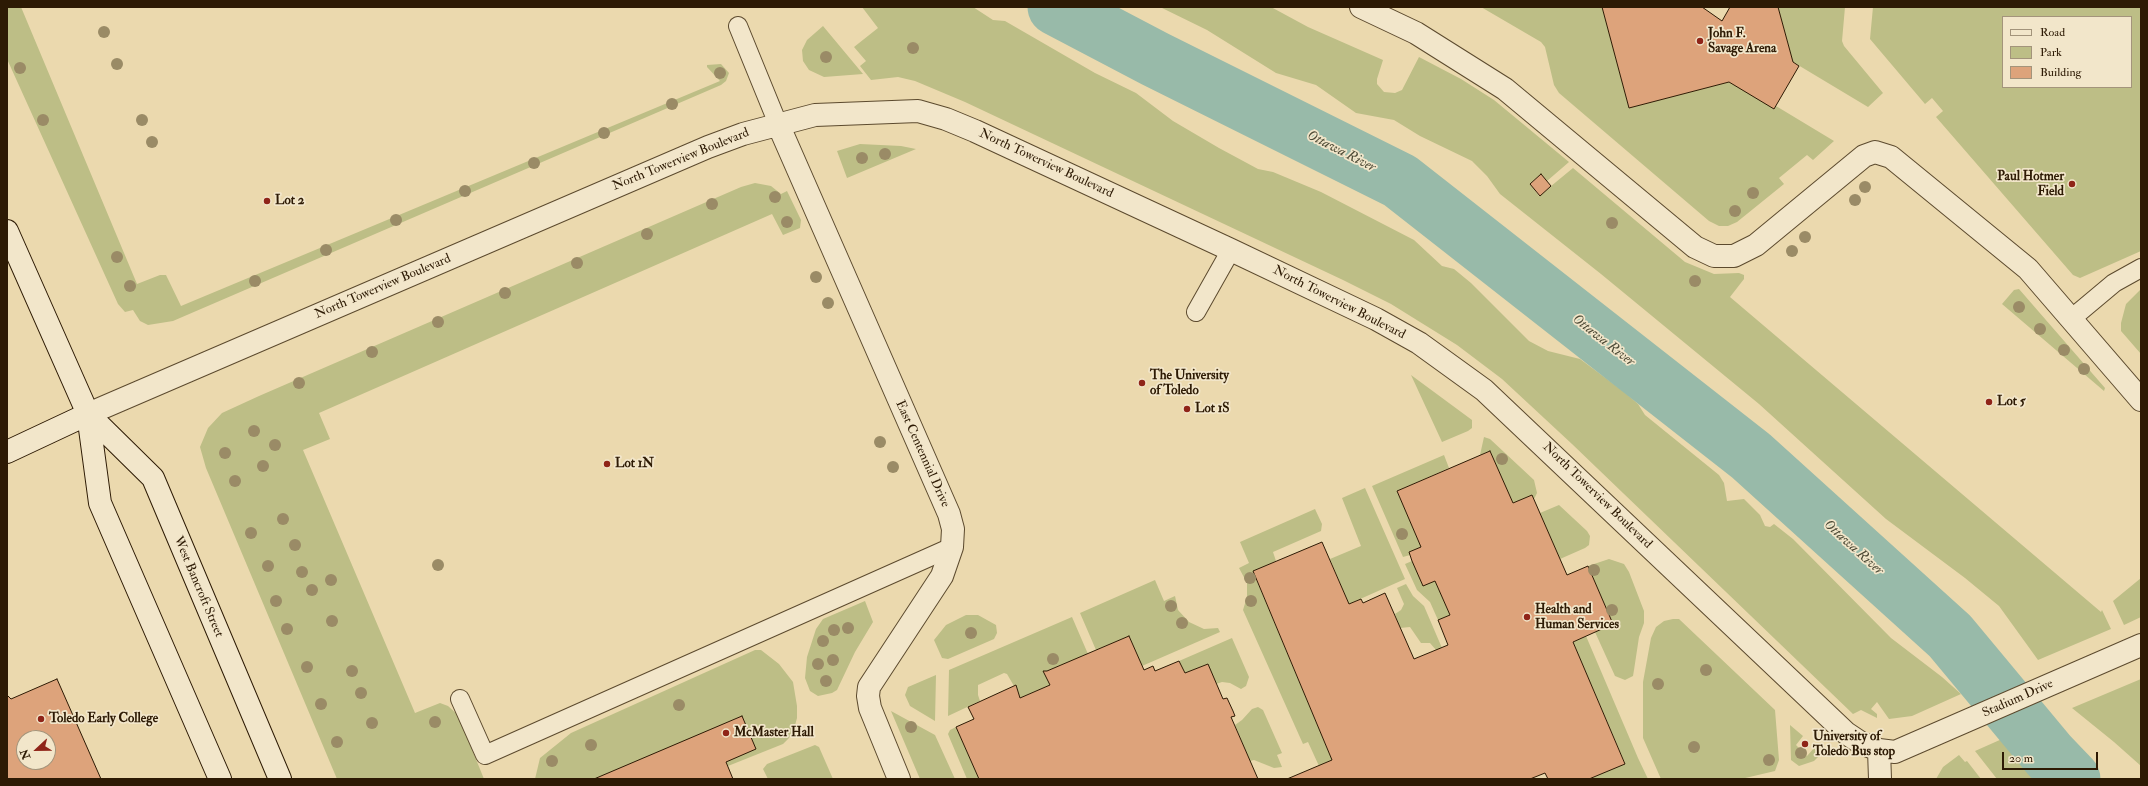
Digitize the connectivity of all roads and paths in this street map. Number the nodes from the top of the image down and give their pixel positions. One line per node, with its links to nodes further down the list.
1 (1361, 7): 8 (street)
2 (738, 26): 3 (lane)
3 (778, 124): 5 (street, North Towerview Boulevard); 10 (street, North Towerview Boulevard); 12 (street, East Centennial Drive)
4 (7, 231): 10 (street, West Bancroft Street)
5 (1231, 250): 7 (lane); 15 (street, North Towerview Boulevard)
6 (2141, 268): 8 (lane)
7 (1196, 312)
8 (2071, 319): 9 (street)
9 (2141, 400)
10 (88, 414): 11 (street, North Towerview Boulevard); 16 (street, West Bancroft Street); 17 (street, West Bancroft Street)
11 (7, 452)
12 (952, 547): 14 (lane); 18 (street, East Centennial Drive)
13 (2141, 645): 15 (street, Stadium Drive)
14 (460, 699)
15 (1887, 751): 19 (street)
16 (220, 779)
17 (280, 779)
18 (899, 779)
19 (1880, 779)

